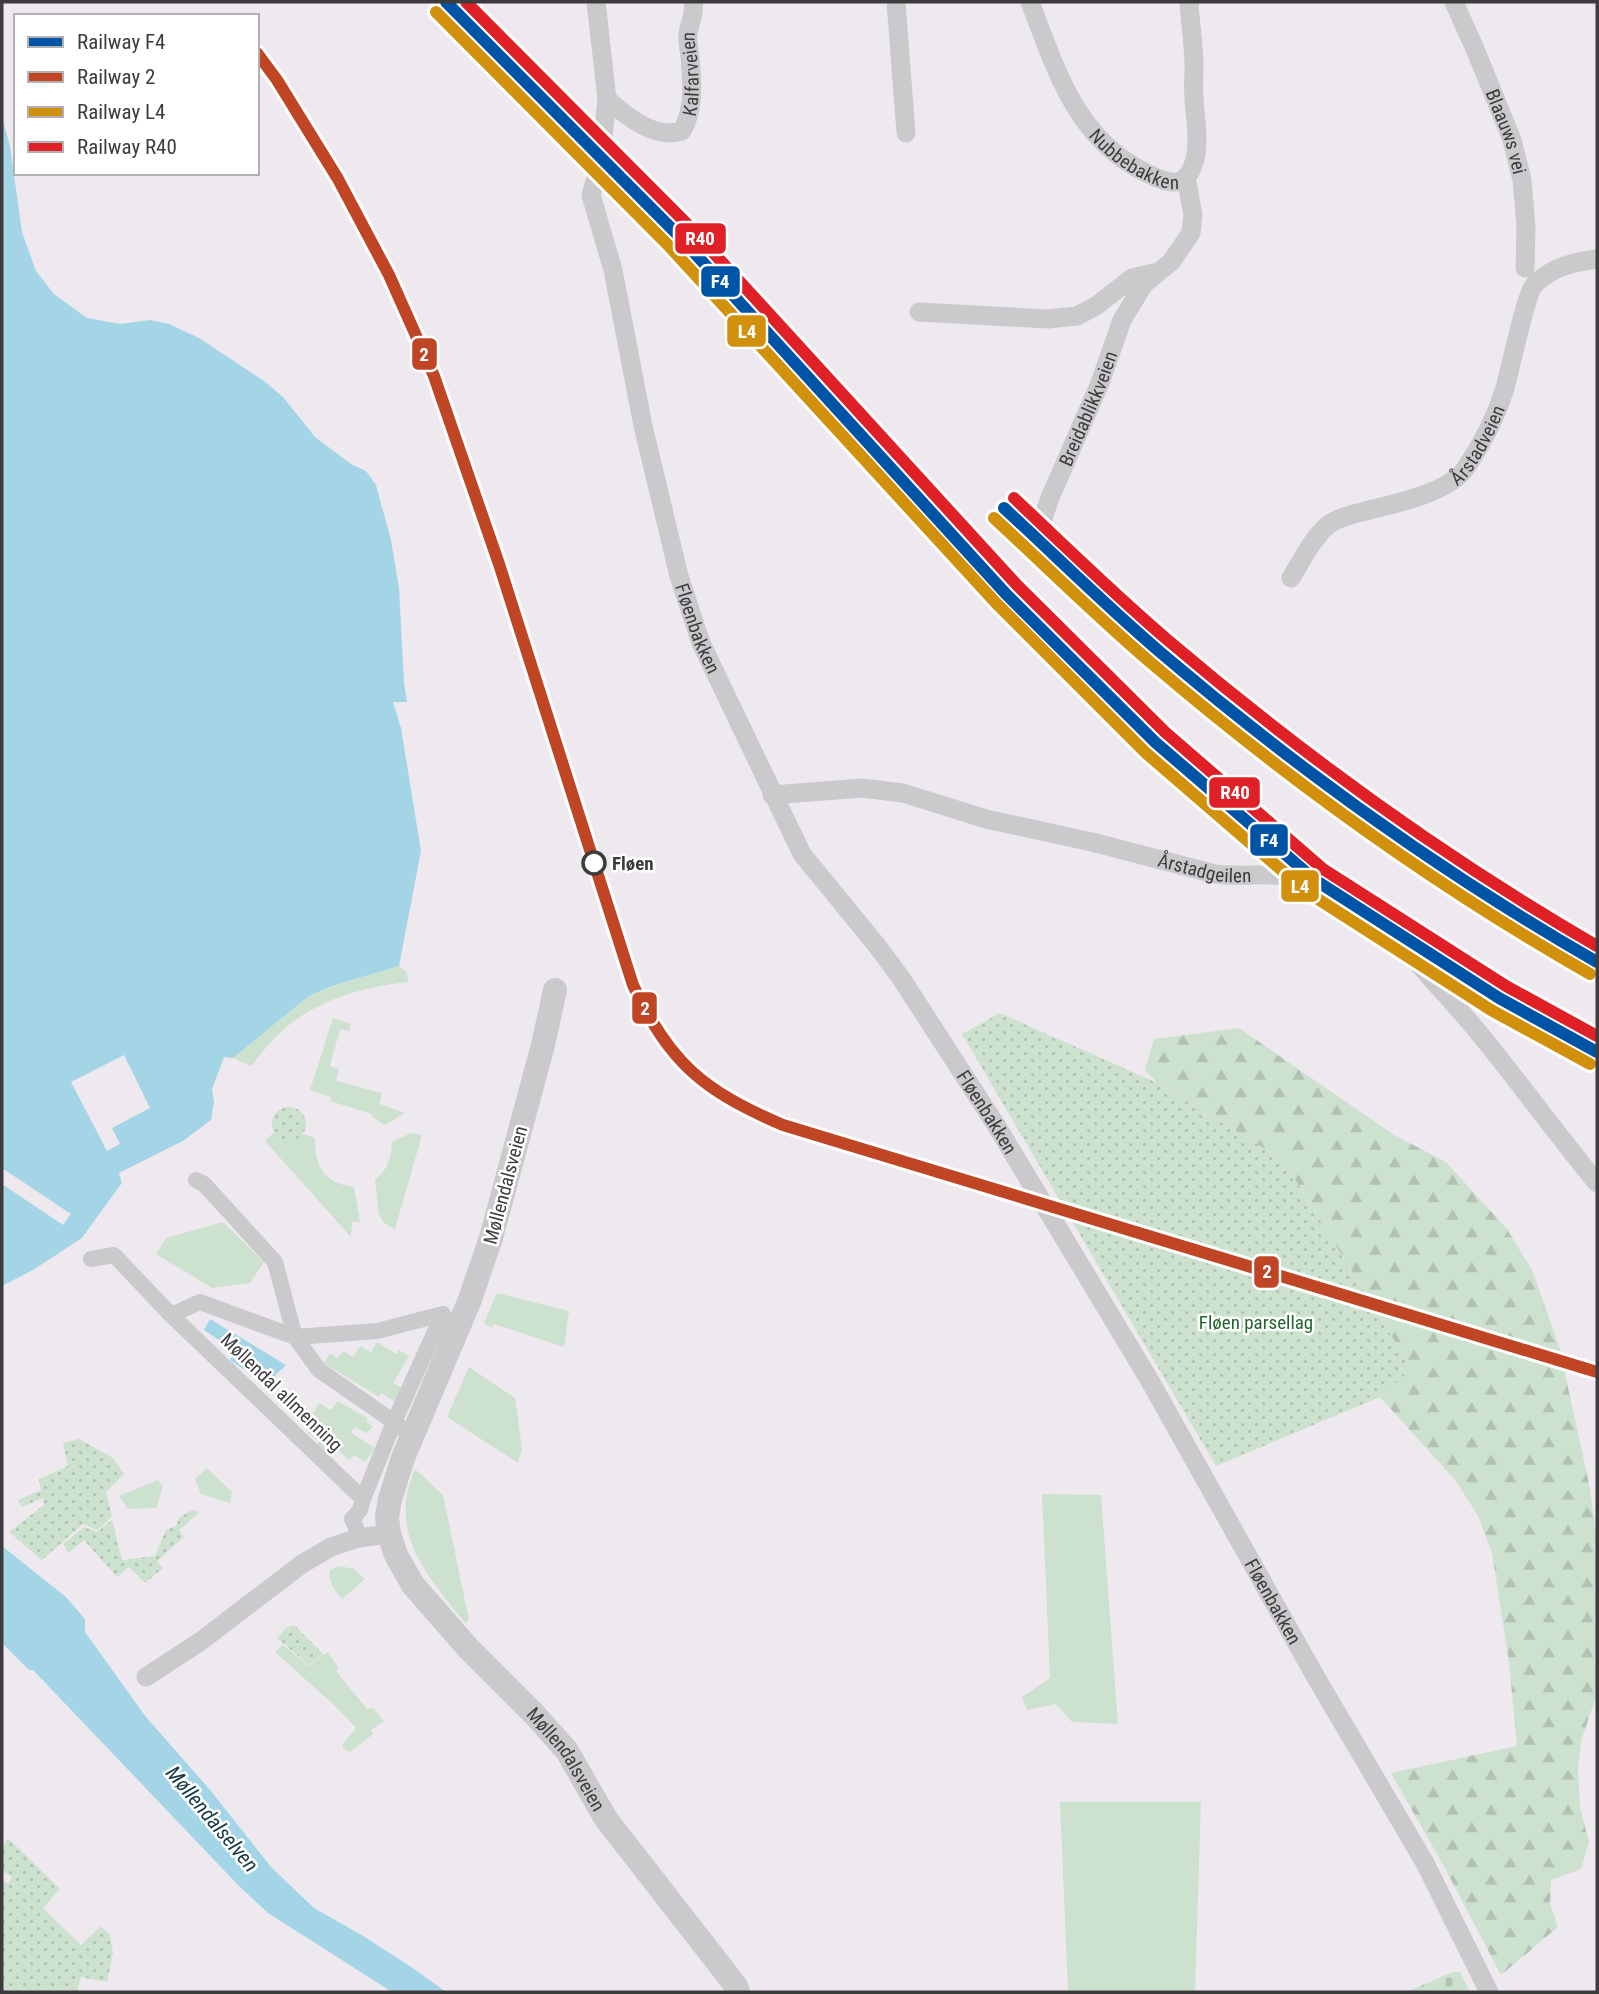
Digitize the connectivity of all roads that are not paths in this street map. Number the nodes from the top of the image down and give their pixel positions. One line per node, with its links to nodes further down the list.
1 (596, 2): 7 (street)
2 (693, 2): 7 (street, Kalfarveien)
3 (896, 2): 8 (street)
4 (1030, 2): 9 (street, Nubbebakken)
5 (1189, 2): 9 (street, Nubbebakken)
6 (1454, 2): 11 (street, Blaauws vei)
7 (607, 99): 16 (street, Fløenbakken)
8 (906, 133)
9 (1186, 177): 12 (street, Breidablikkveien)
10 (1597, 259): 15 (street, Årstadveien)
11 (1525, 268)
12 (1159, 272): 13 (street); 14 (street, Breidablikkveien)
13 (919, 312)
14 (1039, 557)
15 (1292, 578)
16 (772, 795): 19 (street, Årstadgeilen); 29 (street, Fløenbakken)
17 (555, 989): 23 (street, Møllendalsveien)
18 (196, 1180): 22 (street)
19 (1597, 1184)
20 (91, 1259): 21 (street, Møllendal allmenning)
21 (171, 1315): 22 (street, Møllendal allmenning); 24 (street, Møllendal allmenning)
22 (295, 1337): 23 (street); 23 (street, Møllendal allmenning)
23 (403, 1429): 24 (street, Møllendal allmenning); 26 (street, Møllendalsveien)
24 (363, 1499): 25 (street, Møllendal allmenning)
25 (356, 1527)
26 (389, 1534): 27 (street); 28 (street, Møllendalsveien)
27 (146, 1677)
28 (738, 1992)
29 (1489, 1992)

